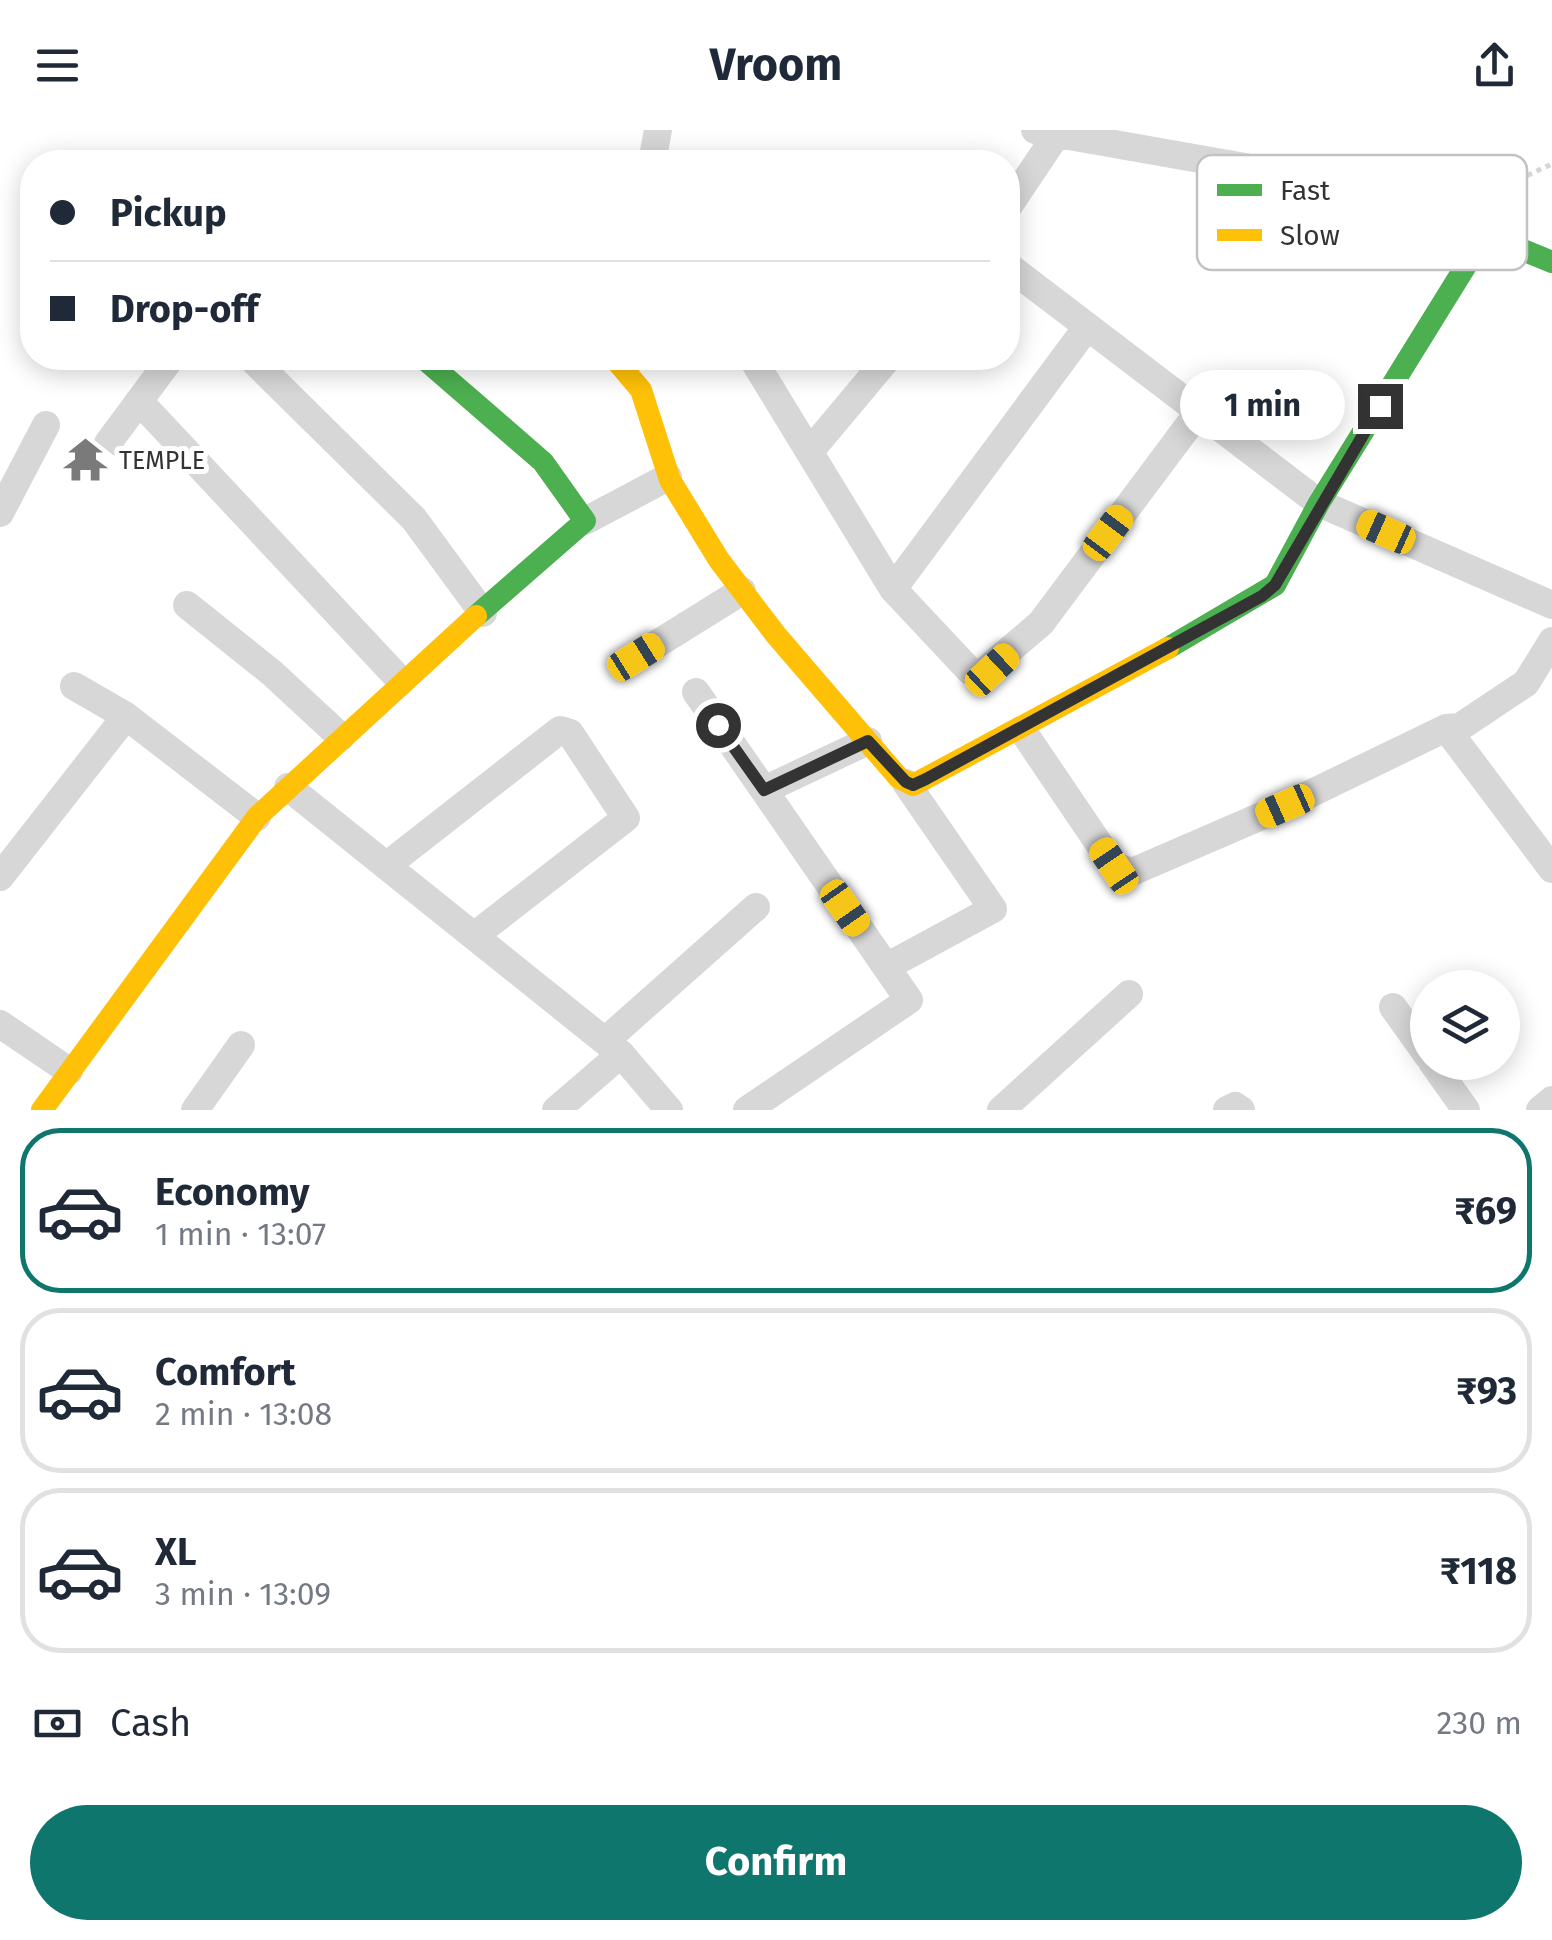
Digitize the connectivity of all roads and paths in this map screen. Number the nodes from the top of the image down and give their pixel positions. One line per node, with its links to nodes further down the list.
1 (1046, 132): 2 (street); 5 (street)
2 (1197, 159)
3 (1552, 164): 4 (path)
4 (1527, 176)
5 (1020, 183)
6 (1527, 252): 7 (street)
7 (1552, 262)
8 (1463, 270): 23 (street)
9 (1020, 275): 10 (street)
10 (1088, 327): 18 (street); 26 (street)
11 (163, 370): 17 (street)
12 (263, 370): 30 (street)
13 (437, 370): 25 (street)
14 (625, 370): 22 (street)
15 (760, 370): 21 (street)
16 (878, 370): 21 (street)
17 (139, 401): 20 (street); 33 (street)
18 (1198, 413): 23 (street); 26 (street)
19 (46, 425): 24 (street)
20 (108, 443)
21 (812, 450): 26 (street)
22 (668, 477): 25 (street); 27 (street)
23 (1320, 503): 29 (street); 38 (street)
24 (0, 513)
25 (585, 522): 30 (street)
26 (893, 589)
27 (742, 591): 32 (street); 40 (street)
28 (187, 604): 39 (street)
29 (1552, 605)
30 (482, 613): 33 (street)
31 (1552, 640): 37 (street)
32 (636, 657)
33 (401, 681): 39 (street)
34 (74, 686): 36 (street)
35 (696, 692): 43 (street)
36 (126, 716): 44 (street); 47 (street)
37 (1446, 728): 38 (street); 46 (street)
38 (1022, 730): 41 (street)
39 (341, 737): 42 (street)
40 (868, 741): 41 (street); 43 (street)
41 (906, 782): 50 (street)
42 (288, 786): 44 (street); 45 (street)
43 (764, 790): 50 (street)
44 (257, 817): 57 (street)
45 (386, 866): 49 (street); 49 (street)
46 (1552, 869)
47 (1, 875)
48 (756, 907): 56 (street)
49 (474, 936): 56 (street)
50 (886, 967): 64 (street)
51 (1129, 994): 65 (street)
52 (1393, 1007): 54 (street)
53 (0, 1024): 57 (street)
54 (1410, 1031)
55 (241, 1045): 61 (street)
56 (613, 1047): 62 (street); 63 (street)
57 (68, 1071): 60 (street)
58 (1445, 1080): 66 (street)
59 (1552, 1100): 67 (street)
60 (42, 1110)
61 (196, 1110)
62 (556, 1110)
63 (669, 1110)
64 (746, 1110)
65 (1002, 1110)
66 (1466, 1110)
67 (1540, 1110)

